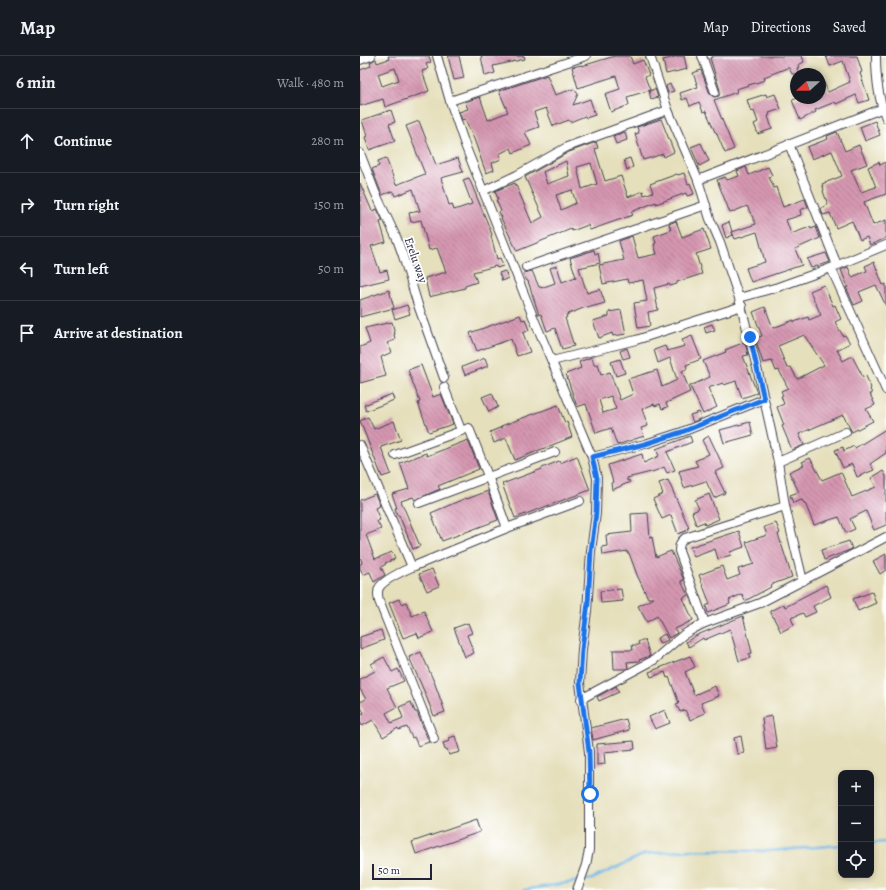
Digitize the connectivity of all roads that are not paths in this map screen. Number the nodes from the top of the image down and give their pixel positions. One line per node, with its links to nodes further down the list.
1 (371, 56): 7 (street)
2 (437, 56): 9 (street)
3 (586, 56): 9 (street)
4 (650, 56): 11 (street)
5 (702, 56): 8 (street)
6 (876, 56): 10 (street)
7 (360, 60)
8 (715, 92)
9 (450, 101): 16 (street)
10 (884, 108): 12 (street); 13 (street)
11 (668, 110): 15 (street); 16 (street)
12 (886, 118)
13 (789, 144): 15 (street); 20 (street)
14 (360, 152): 23 (street, Erelu way)
15 (698, 180): 17 (street)
16 (483, 191): 22 (street)
17 (706, 205): 19 (street); 21 (street)
18 (886, 245): 20 (street)
19 (526, 267)
20 (834, 267): 21 (street); 25 (street)
21 (740, 302): 22 (street); 26 (street)
22 (552, 361): 32 (street)
23 (444, 378)
24 (444, 387): 27 (street)
25 (886, 390)
26 (764, 399): 32 (street); 33 (street)
27 (461, 430): 31 (street); 34 (street)
28 (846, 432): 33 (street)
29 (360, 445): 40 (street)
30 (555, 452): 34 (street)
31 (395, 455)
32 (592, 457): 43 (street)
33 (778, 462): 37 (street)
34 (488, 476): 36 (street); 38 (street)
35 (580, 501): 38 (street)
36 (419, 503)
37 (785, 506): 41 (street); 42 (street)
38 (507, 528): 40 (street)
39 (886, 537): 41 (street)
40 (412, 566): 44 (street)
41 (803, 581): 42 (street)
42 (705, 623): 43 (street)
43 (581, 699): 45 (street)
44 (434, 739)
45 (577, 890)

